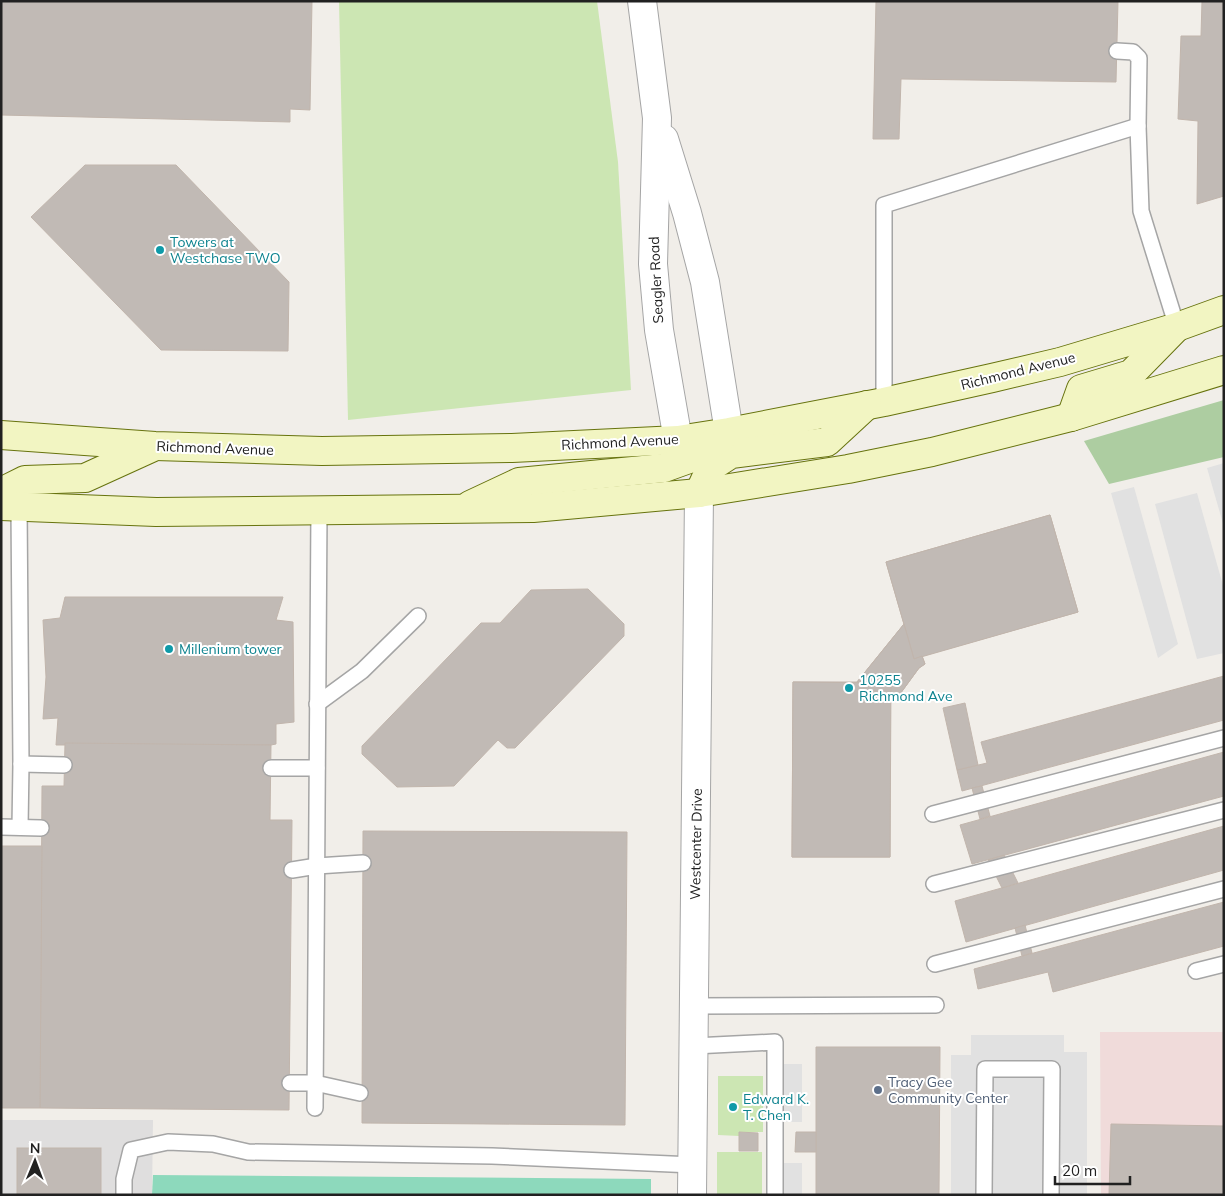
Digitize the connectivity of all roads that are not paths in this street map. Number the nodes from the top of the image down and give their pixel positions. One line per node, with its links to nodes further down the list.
1 (642, 1): 3 (street, Seagler Road)
2 (1117, 52): 4 (lane)
3 (657, 118): 10 (street, Seagler Road); 12 (street, Seagler Road)
4 (1138, 126): 6 (lane); 8 (lane)
5 (1224, 310): 6 (main road, Richmond Avenue)
6 (1178, 327): 8 (main road, Richmond Avenue); 9 (main road)
7 (1224, 370): 9 (main road)
8 (876, 404): 10 (main road, Richmond Avenue); 14 (main road)
9 (1072, 417): 14 (main road)
10 (729, 432): 12 (main road, Richmond Avenue); 16 (main road)
11 (3, 437): 13 (main road, Richmond Avenue)
12 (678, 440): 13 (main road, Richmond Avenue)
13 (155, 446): 15 (main road)
14 (699, 493): 16 (main road); 39 (street, Westcenter Drive)
15 (7, 501): 17 (main road); 21 (lane)
16 (462, 509): 17 (main road)
17 (319, 512): 19 (lane)
18 (418, 616): 19 (lane)
19 (317, 704): 24 (lane)
20 (1224, 738): 26 (lane)
21 (21, 764): 22 (lane); 28 (lane)
22 (64, 765)
23 (271, 768): 24 (lane)
24 (317, 768): 31 (lane)
25 (1224, 810): 33 (lane)
26 (932, 814)
27 (1, 827): 28 (lane)
28 (20, 827): 29 (lane)
29 (41, 828)
30 (363, 863): 31 (lane)
31 (317, 866): 32 (lane); 42 (lane)
32 (292, 870)
33 (934, 884)
34 (1224, 888): 35 (lane)
35 (935, 964)
36 (1224, 964): 37 (lane)
37 (1196, 971)
38 (936, 1004): 39 (lane)
39 (694, 1006): 40 (street, Westcenter Drive)
40 (694, 1046): 45 (street, Westcenter Drive); 48 (lane)
41 (290, 1083): 42 (lane)
42 (316, 1083): 43 (lane); 44 (lane)
43 (360, 1093)
44 (315, 1108)
45 (693, 1165): 46 (lane); 47 (street, Westcenter Drive)
46 (124, 1195)
47 (692, 1195)
48 (775, 1195)
49 (984, 1195): 50 (lane)
50 (1051, 1195)

